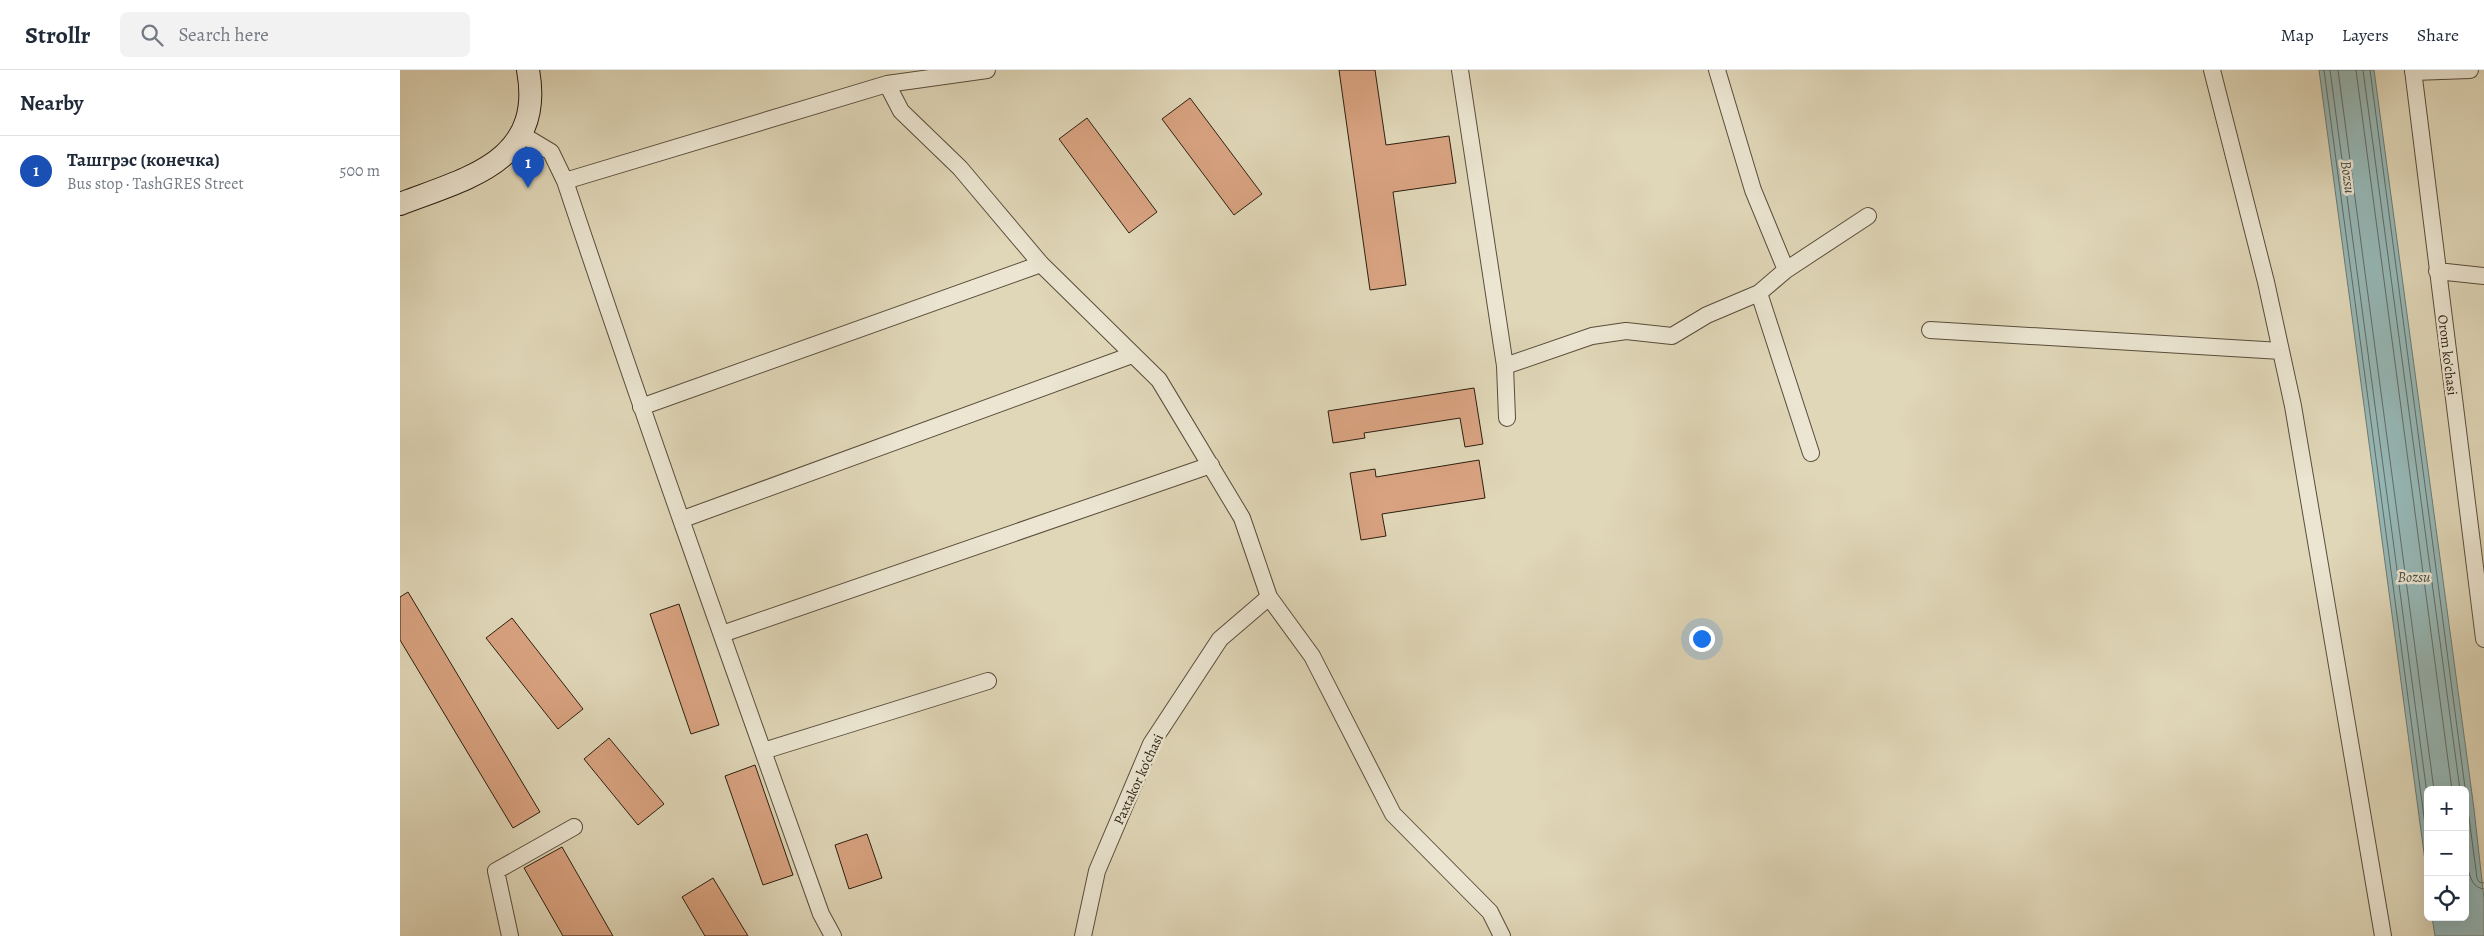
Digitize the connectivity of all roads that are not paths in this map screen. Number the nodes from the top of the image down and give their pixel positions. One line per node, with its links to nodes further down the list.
1 (528, 70): 9 (main road)
2 (986, 70): 8 (street)
3 (1460, 70): 21 (street)
4 (1717, 70): 14 (street)
5 (2212, 70): 19 (street)
6 (2470, 70): 7 (street)
7 (2413, 71): 15 (street, Orom ko'chasi)
8 (887, 84): 10 (street); 13 (street)
9 (521, 134): 10 (street); 11 (main road)
10 (566, 181): 22 (street)
11 (400, 204)
12 (1868, 216): 14 (street)
13 (1041, 264): 20 (street); 22 (street)
14 (1786, 270): 17 (street)
15 (2437, 271): 16 (street); 29 (street, Orom ko'chasi)
16 (2484, 276)
17 (1759, 293): 21 (street); 24 (street)
18 (1930, 330): 19 (street)
19 (2281, 351): 37 (street)
20 (1132, 355): 25 (street); 26 (street)
21 (1505, 366): 23 (street)
22 (641, 407): 26 (street)
23 (1507, 418)
24 (1811, 452)
25 (1211, 465): 27 (street); 28 (street)
26 (682, 519): 28 (street)
27 (1269, 597): 35 (street, Paxtakor ko'chasi); 36 (street)
28 (722, 634): 31 (street)
29 (2484, 639)
30 (988, 680): 31 (street)
31 (763, 750): 34 (street)
32 (574, 827): 33 (street)
33 (510, 936)
34 (834, 936)
35 (1083, 936)
36 (1502, 936)
37 (2383, 936)

